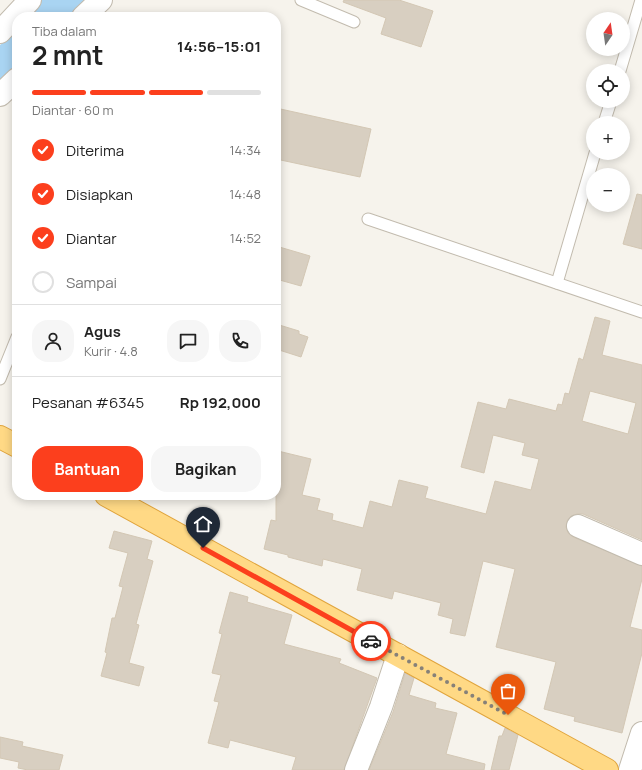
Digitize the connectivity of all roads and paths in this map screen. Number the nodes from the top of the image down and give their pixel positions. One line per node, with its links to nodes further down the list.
1 (30, 0): 5 (street)
2 (101, 0): 6 (street)
3 (301, 0): 8 (lane)
4 (641, 0): 10 (lane)
5 (19, 12)
6 (88, 12)
7 (12, 19): 9 (street)
8 (354, 22)
9 (0, 32)
10 (622, 64)
11 (12, 84): 12 (street)
12 (0, 96)
13 (593, 160): 15 (lane)
14 (368, 219): 15 (lane)
15 (557, 283): 16 (lane)
16 (642, 312)
17 (12, 349): 18 (lane)
18 (0, 379)
19 (0, 436): 20 (highway)
20 (12, 443)
21 (115, 500): 24 (highway)
22 (578, 526): 23 (street)
23 (642, 554)
24 (398, 655): 26 (highway); 27 (street)
25 (642, 733): 28 (street)
26 (605, 769)
27 (356, 770)
28 (630, 770)

